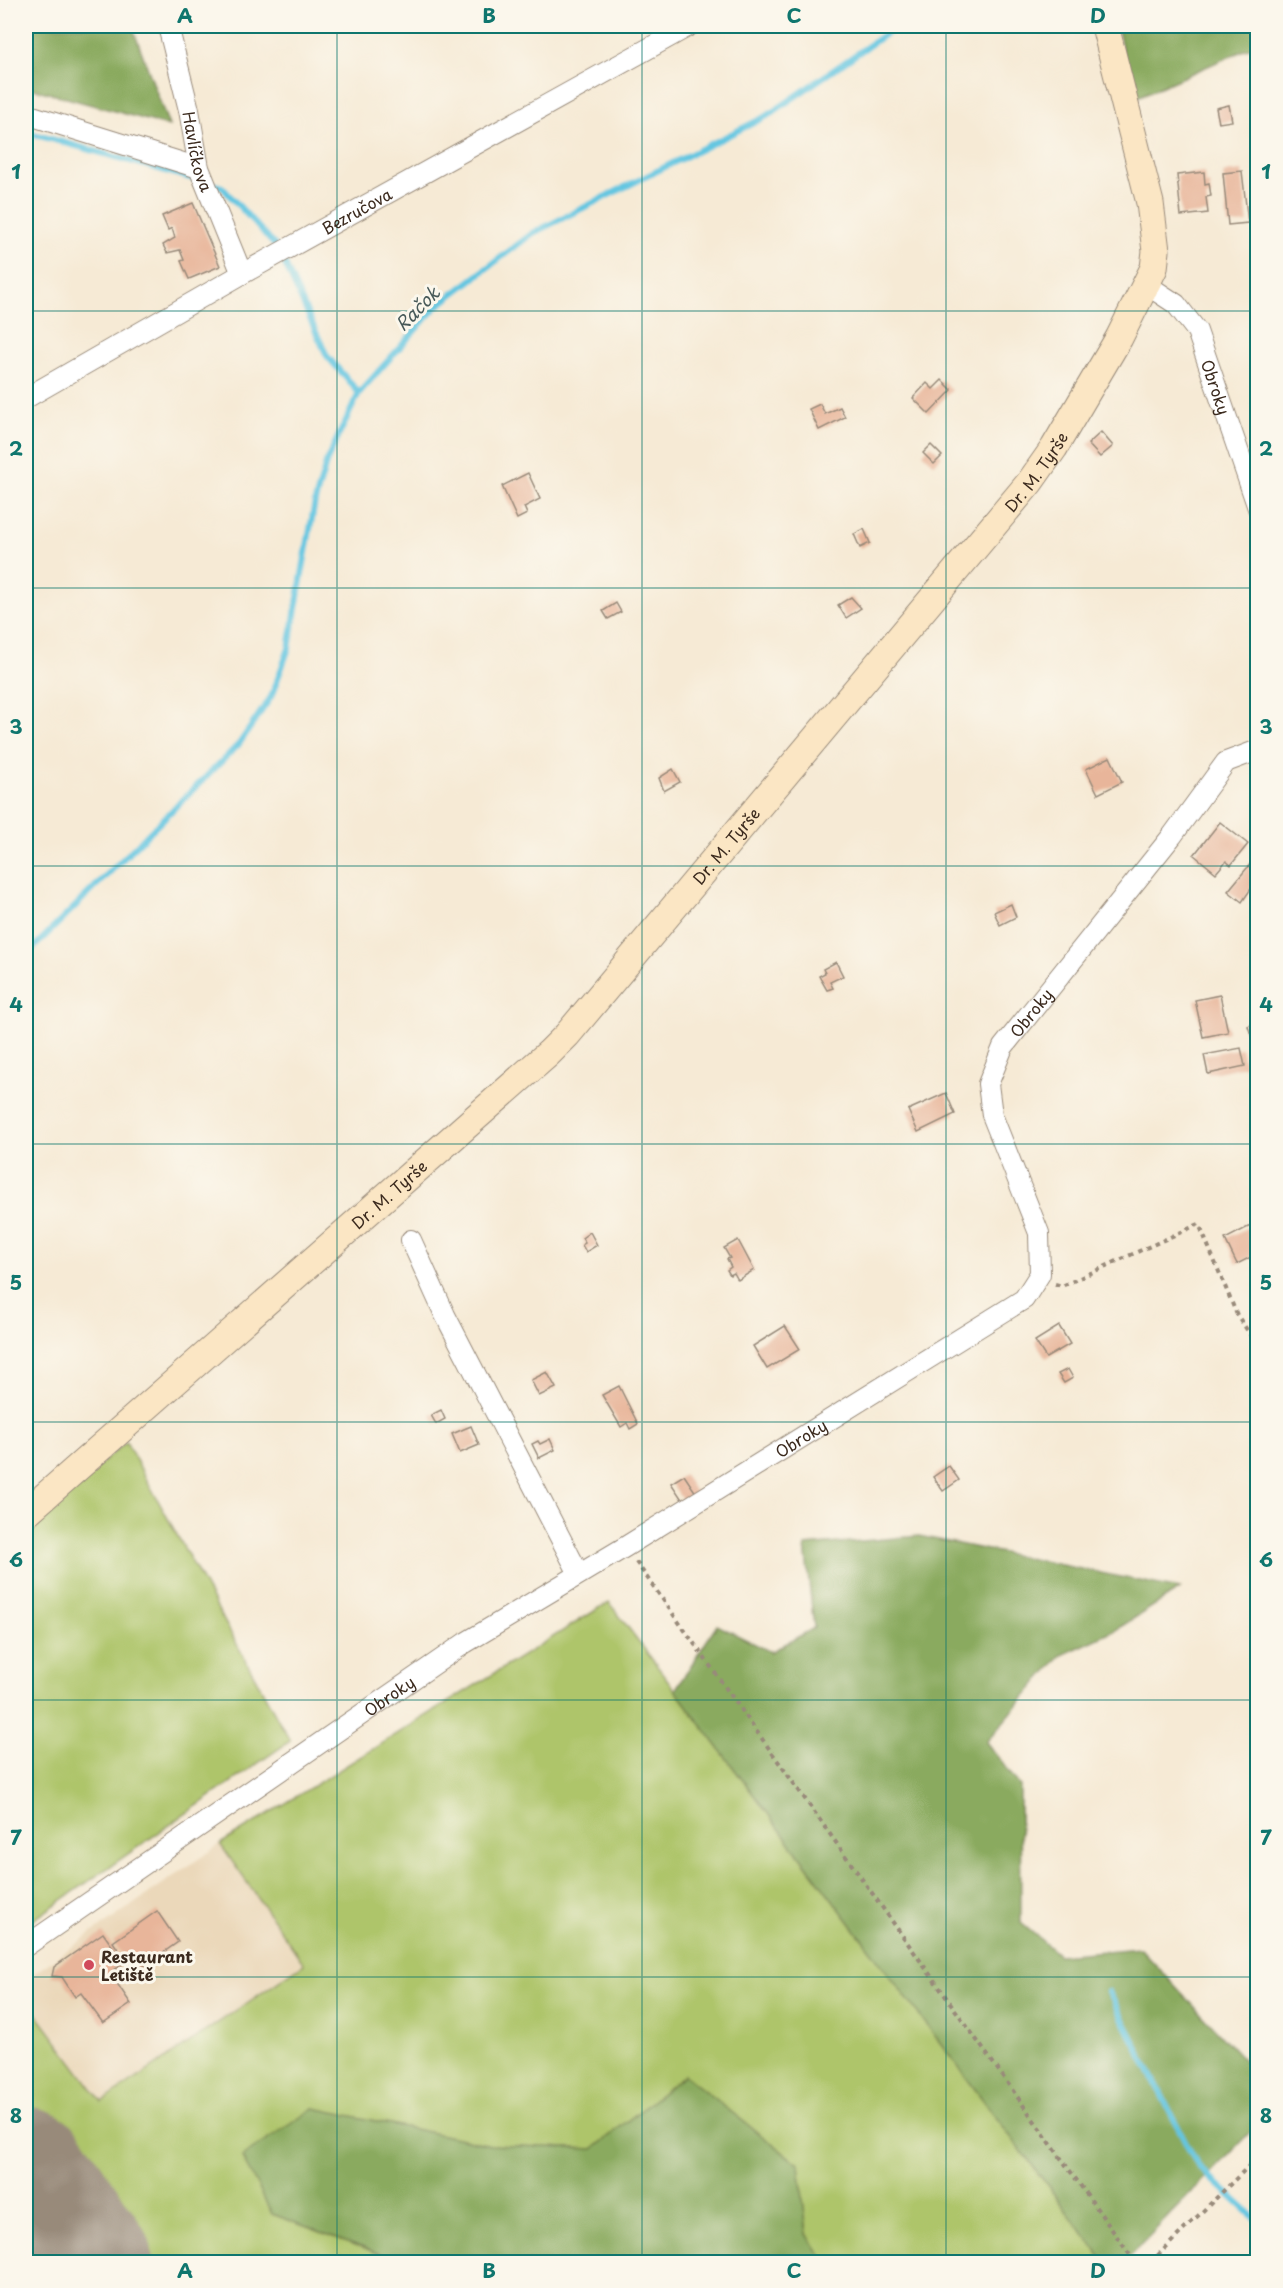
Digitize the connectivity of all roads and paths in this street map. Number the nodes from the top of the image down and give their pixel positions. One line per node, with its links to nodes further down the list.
1 (168, 26): 5 (street, Havlíčkova)
2 (689, 26): 6 (street, Bezručova)
3 (1105, 26): 7 (street, Dr. M. Tyrše)
4 (26, 114): 5 (street)
5 (199, 168): 6 (street, Havlíčkova)
6 (242, 274): 8 (street, Bezručova)
7 (1147, 285): 9 (street, Obroky); 14 (street, Dr. M. Tyrše)
8 (26, 398)
9 (1257, 508)
10 (1257, 750): 12 (street, Obroky)
11 (411, 1240): 16 (street)
12 (1036, 1280): 13 (path); 15 (street, Obroky)
13 (1257, 1346)
14 (26, 1513)
15 (625, 1546): 16 (street, Obroky); 19 (path)
16 (579, 1574): 17 (street, Obroky)
17 (26, 1946)
18 (1257, 2157): 20 (path)
19 (1135, 2262)
20 (1152, 2262)

